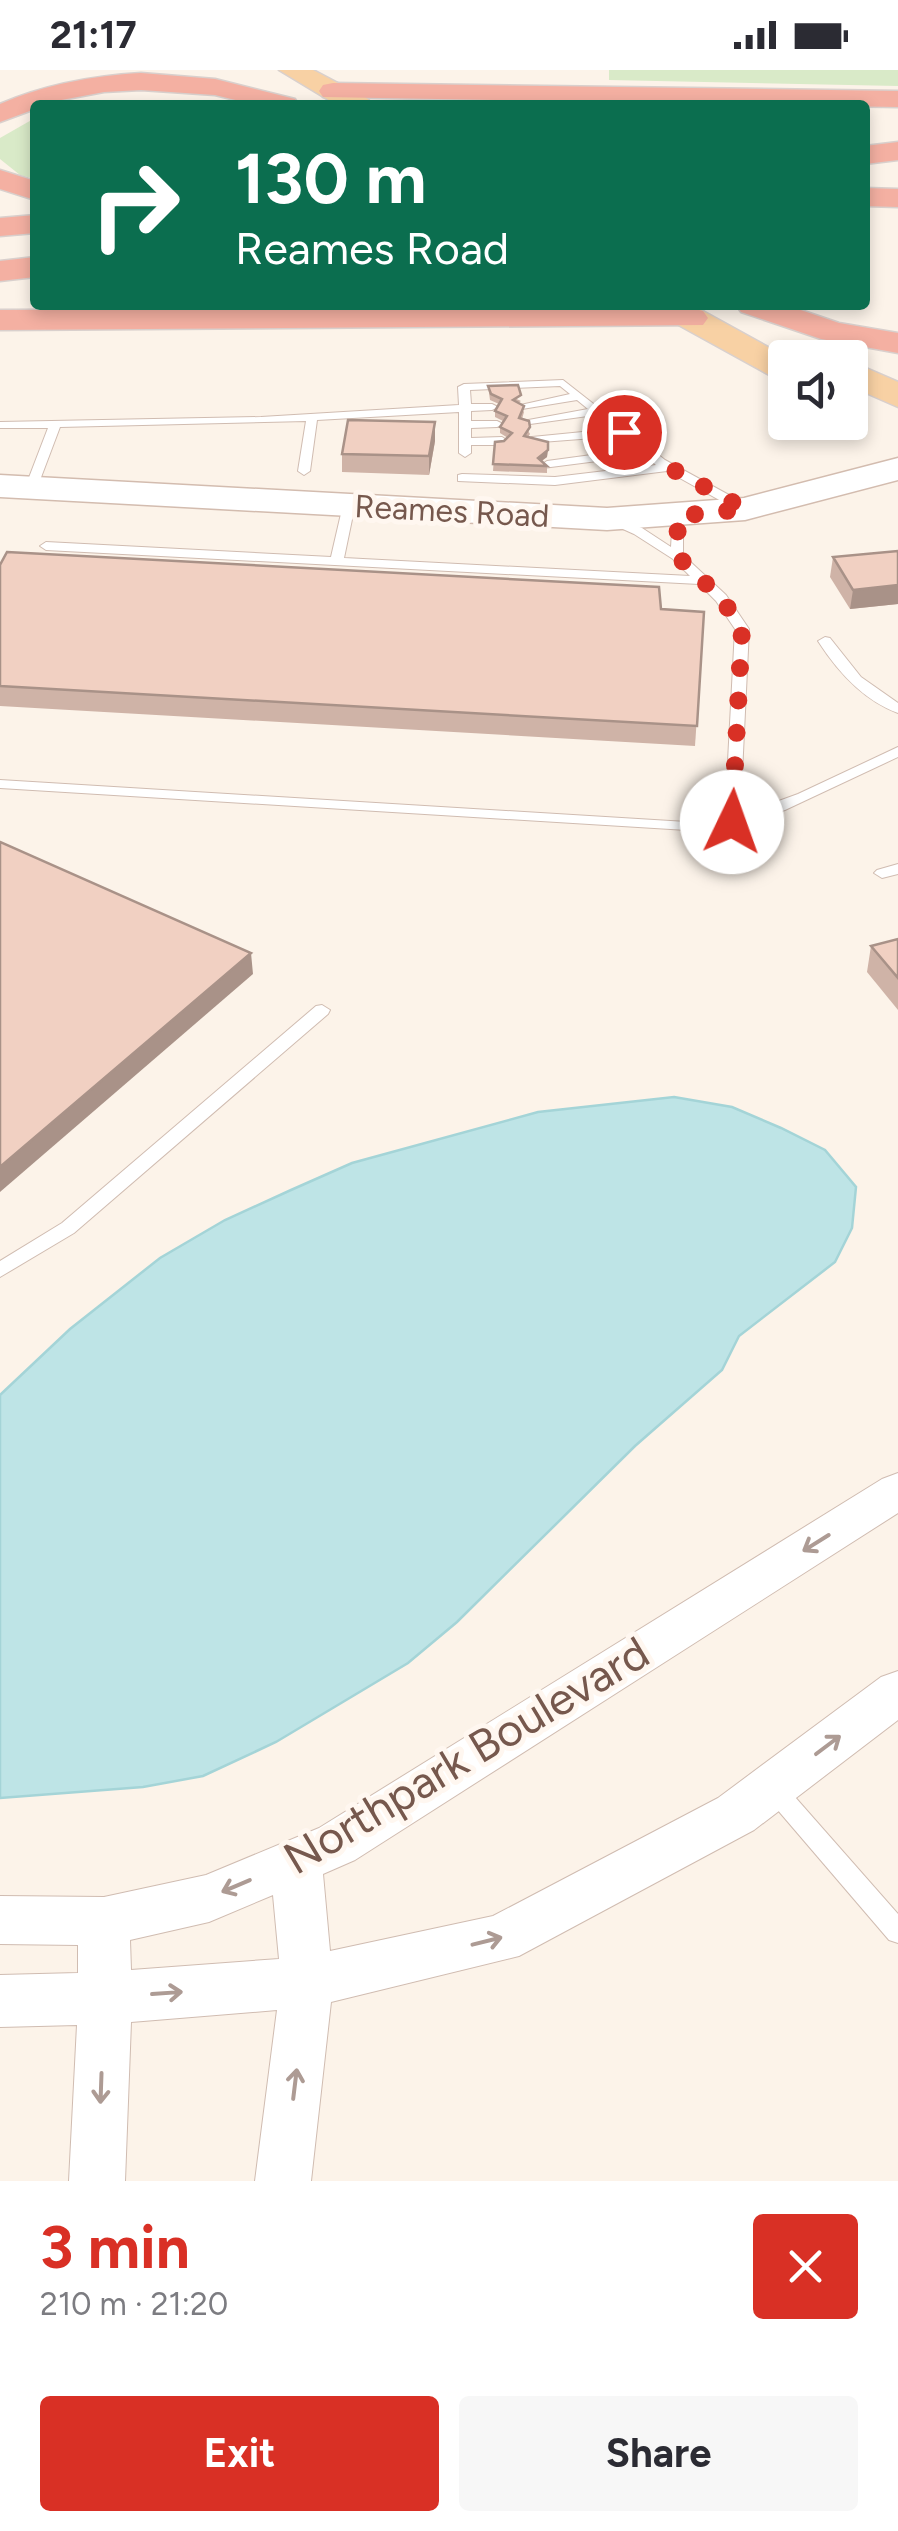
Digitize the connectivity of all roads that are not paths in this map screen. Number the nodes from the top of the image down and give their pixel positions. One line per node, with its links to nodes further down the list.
1 (246, 70): 6 (main road)
2 (293, 70): 7 (main road)
3 (898, 99): 8 (highway)
4 (36, 100): 5 (highway)
5 (266, 100)
6 (331, 100)
7 (333, 100)
8 (616, 100)
9 (30, 102): 10 (highway)
10 (0, 114)
11 (898, 139): 12 (highway)
12 (870, 142)
13 (898, 151): 14 (highway)
14 (870, 154)
15 (898, 168): 16 (highway)
16 (870, 171)
17 (0, 179): 20 (highway)
18 (898, 180): 19 (highway)
19 (870, 183)
20 (30, 189)
21 (870, 197): 22 (highway)
22 (898, 198)
23 (30, 224): 24 (highway)
24 (0, 227)
25 (30, 237): 26 (highway)
26 (0, 240)
27 (30, 255): 28 (highway)
28 (0, 258)
29 (30, 268): 30 (highway)
30 (0, 271)
31 (737, 310): 35 (main road)
32 (768, 310): 36 (highway)
33 (679, 312): 34 (highway); 37 (main road)
34 (0, 320)
35 (791, 340)
36 (898, 344)
37 (768, 361)
38 (868, 381): 40 (main road)
39 (579, 396): 41 (lane); 43 (lane); 44 (lane)
40 (898, 396)
41 (522, 406)
42 (492, 407): 43 (lane)
43 (465, 408): 46 (lane); 49 (lane)
44 (597, 411): 47 (lane); 53 (lane)
45 (868, 413): 52 (main road)
46 (312, 417): 48 (lane); 61 (lane)
47 (527, 423)
48 (54, 424): 51 (lane); 62 (lane)
49 (466, 424): 50 (lane); 58 (lane)
50 (497, 424)
51 (0, 426)
52 (898, 429)
53 (624, 432): 54 (lane); 56 (lane)
54 (532, 441)
55 (498, 446): 58 (lane)
56 (646, 451): 57 (lane); 59 (lane)
57 (547, 459)
58 (464, 466): 59 (lane); 63 (main road, Reames Road); 66 (main road, Reames Road)
59 (669, 468): 64 (lane)
60 (898, 468): 64 (main road, Reames Road)
61 (304, 471)
62 (8, 488): 63 (main road, Reames Road)
63 (349, 506): 69 (lane)
64 (745, 509): 65 (main road, Reames Road)
65 (678, 516): 66 (main road, Reames Road); 68 (lane)
66 (607, 519): 68 (lane)
67 (46, 546): 69 (lane)
68 (677, 556): 70 (lane)
69 (337, 561): 70 (lane)
70 (702, 580): 75 (lane)
71 (825, 640): 72 (lane)
72 (898, 709)
73 (898, 751): 75 (lane)
74 (0, 784): 75 (lane)
75 (732, 822)
76 (322, 1010): 77 (lane)
77 (0, 1270)
78 (898, 1490): 81 (street, Northpark Boulevard, one-way to 81)
79 (898, 1692): 80 (street, one-way to 79)
80 (772, 1787): 84 (lane); 85 (street, one-way to 80)
81 (296, 1861): 83 (street, Northpark Boulevard, one-way to 83); 85 (street)
82 (0, 1920): 83 (street, Northpark Boulevard)
83 (104, 1921): 86 (street)
84 (898, 1932)
85 (307, 1982): 86 (street, one-way to 85); 89 (street, one-way to 85)
86 (104, 1998): 87 (street); 88 (street, one-way to 88)
87 (0, 2001)
88 (97, 2181)
89 (283, 2181)

